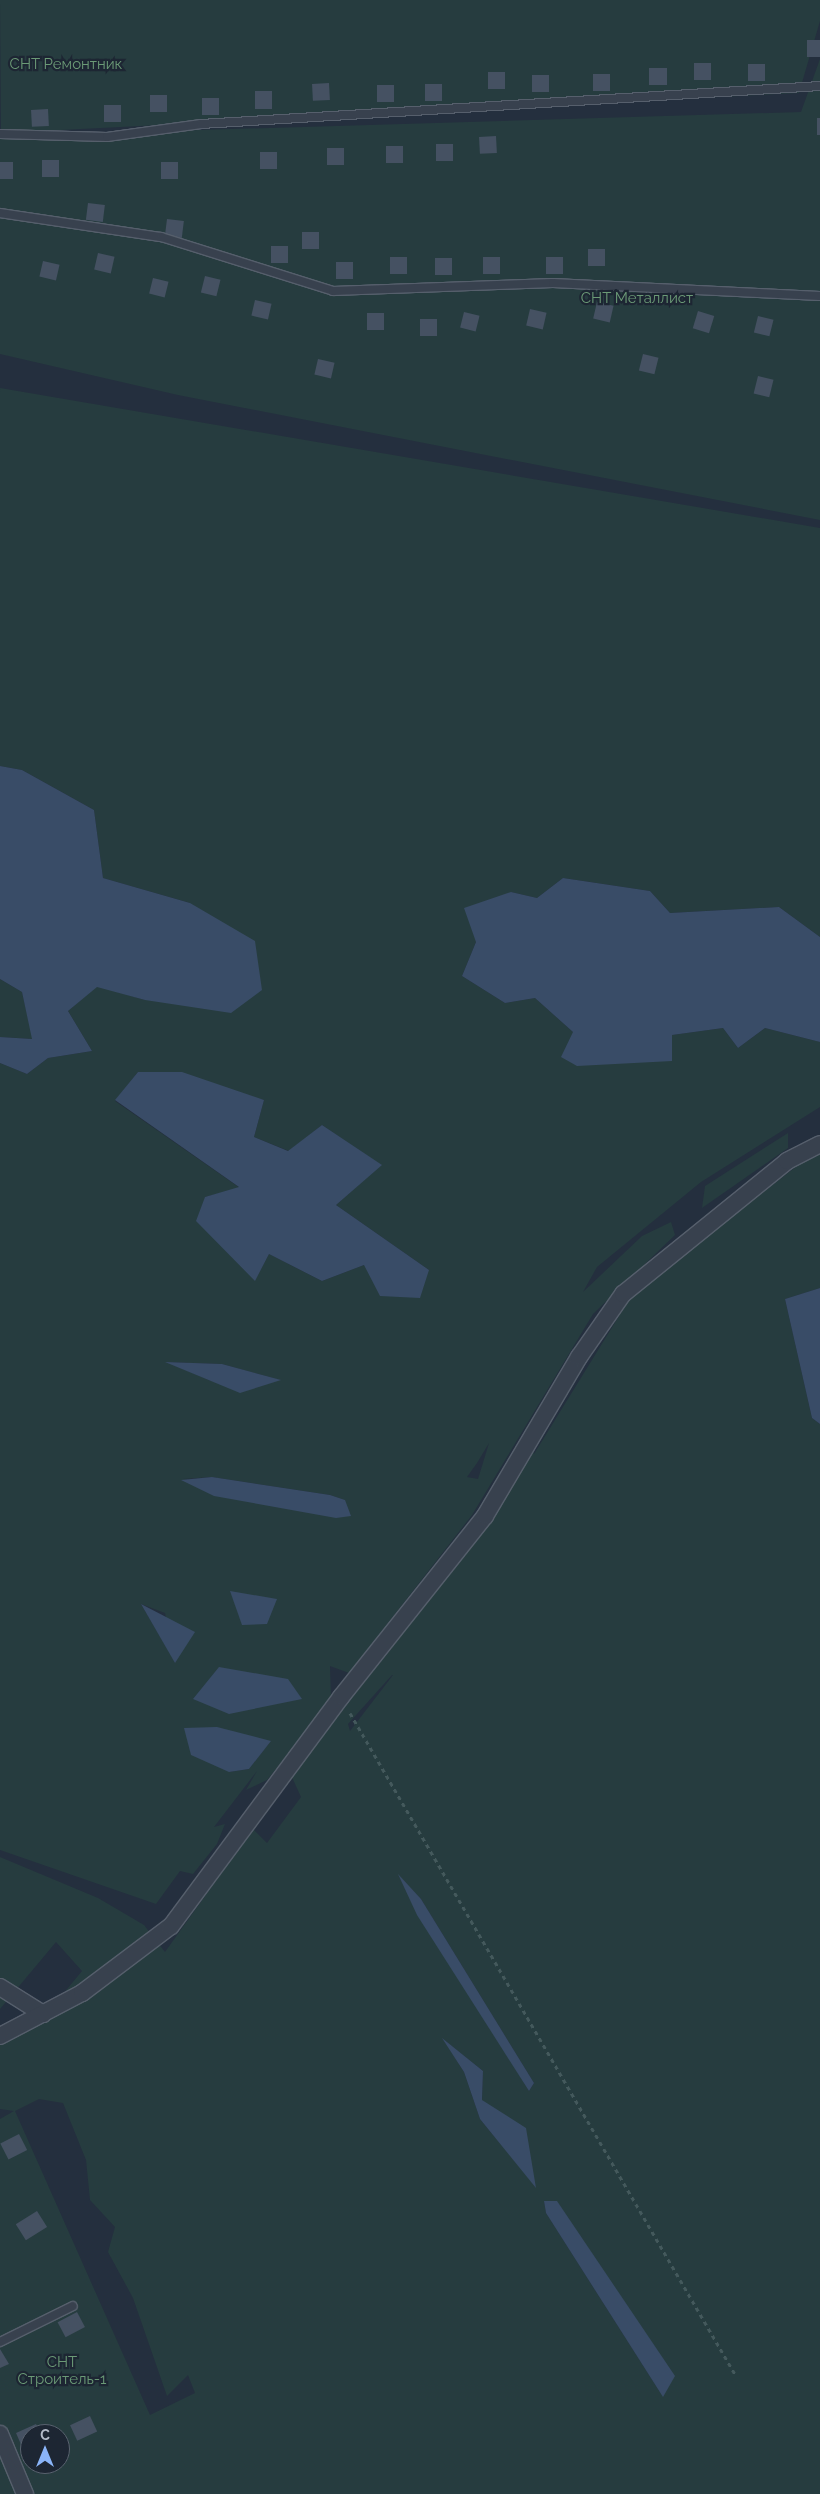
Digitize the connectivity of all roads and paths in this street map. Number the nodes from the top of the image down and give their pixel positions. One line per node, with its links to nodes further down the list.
1 (820, 86): 2 (lane)
2 (0, 134)
3 (0, 212): 4 (lane)
4 (820, 296)
5 (820, 1144): 6 (street)
6 (341, 1697): 8 (street); 12 (path)
7 (0, 1987): 8 (street)
8 (42, 2014): 9 (street)
9 (0, 2036)
10 (73, 2306): 11 (lane)
11 (0, 2342)
12 (736, 2376)
13 (0, 2434): 14 (street)
14 (25, 2494)

